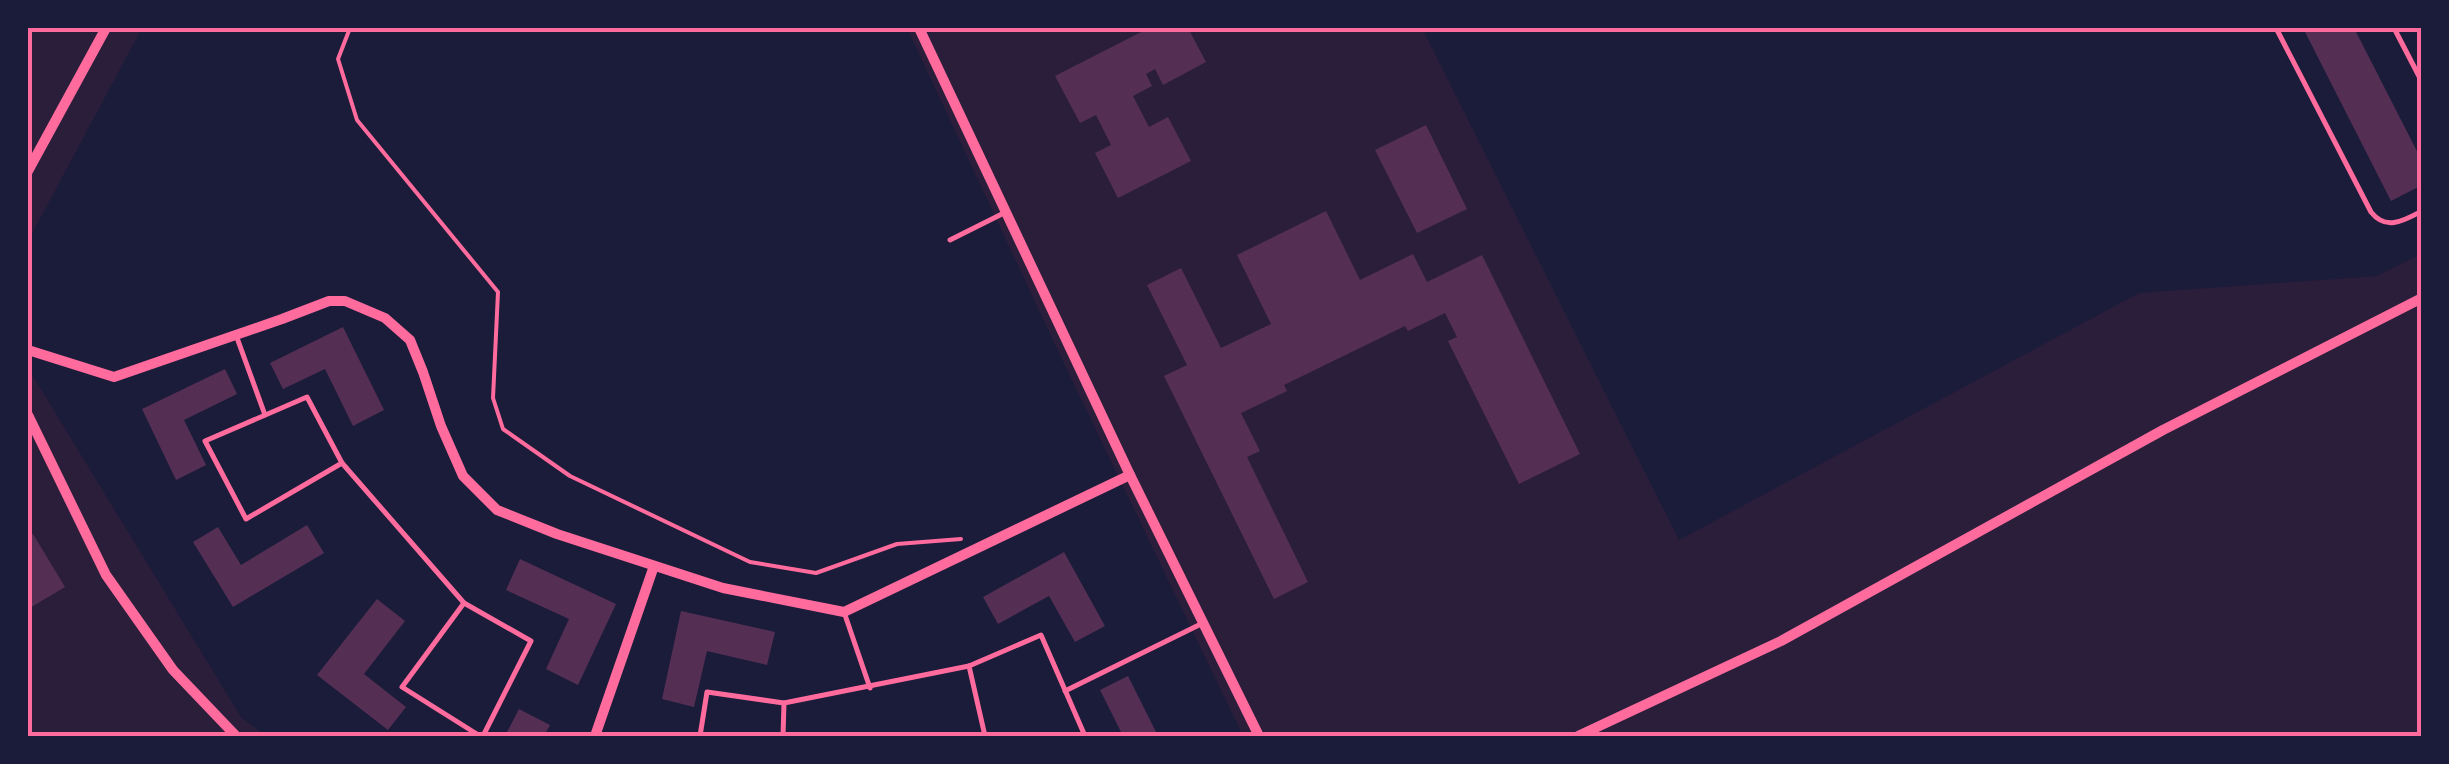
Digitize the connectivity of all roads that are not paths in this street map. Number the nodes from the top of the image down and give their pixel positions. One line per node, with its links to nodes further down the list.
1 (106, 28): 6 (street)
2 (919, 28): 7 (street)
3 (2276, 28): 8 (lane)
4 (2394, 28): 5 (lane)
5 (2422, 82)
6 (28, 171)
7 (1007, 212): 9 (lane); 16 (street)
8 (2422, 212)
9 (950, 240)
10 (2422, 298): 33 (street)
11 (236, 335): 12 (street); 14 (lane); 17 (street)
12 (28, 350)
13 (28, 415): 25 (street)
14 (265, 415): 15 (lane); 15 (lane)
15 (342, 464): 18 (lane)
16 (1130, 475): 19 (street); 20 (street)
17 (654, 566): 19 (street); 27 (street)
18 (464, 603): 26 (lane); 26 (lane)
19 (844, 612): 22 (lane)
20 (1204, 623): 23 (lane); 32 (street)
21 (969, 666): 22 (lane); 23 (lane); 30 (lane)
22 (870, 688): 24 (lane)
23 (1065, 691): 31 (lane)
24 (784, 703): 28 (lane); 29 (lane)
25 (236, 736)
26 (482, 736)
27 (595, 736)
28 (700, 736)
29 (782, 736)
30 (984, 736)
31 (1085, 736)
32 (1259, 736)
33 (1578, 736)

